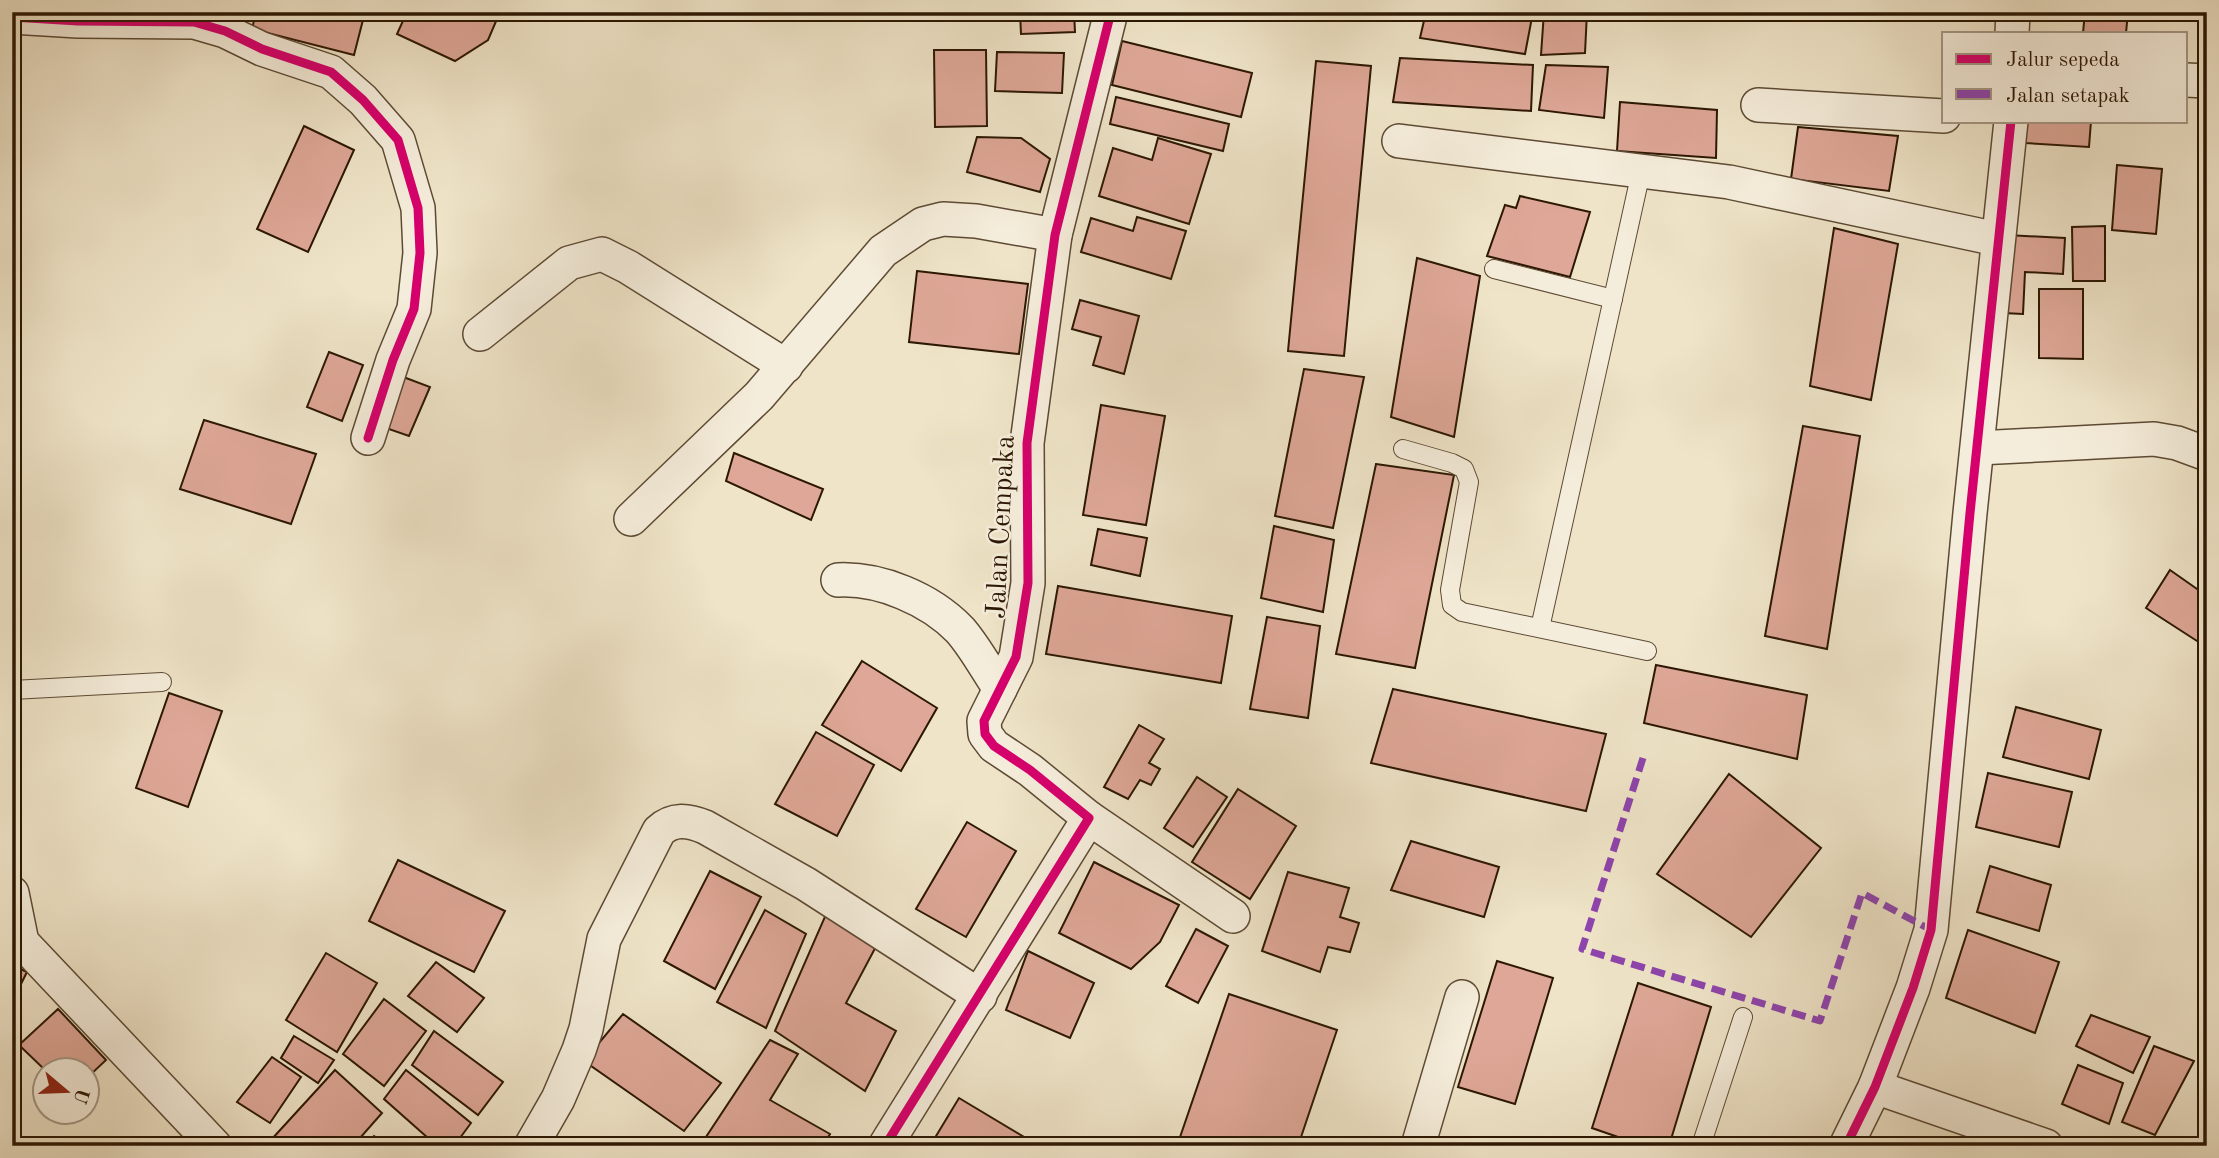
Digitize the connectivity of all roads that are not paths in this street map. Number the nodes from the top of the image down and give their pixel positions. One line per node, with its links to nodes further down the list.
1 (1111, 12): 12 (street, Jalan Cempaka)
2 (2013, 12): 4 (street)
3 (12, 17): 18 (street)
4 (2012, 32)
5 (2188, 80): 6 (street)
6 (2207, 81)
7 (1758, 105): 8 (street)
8 (1942, 116)
9 (2011, 122): 13 (street)
10 (1399, 141): 11 (street)
11 (1641, 172): 13 (street); 15 (lane)
12 (1055, 235): 17 (street); 27 (street, Jalan Cempaka)
13 (1997, 239): 19 (street)
14 (1494, 269): 15 (lane)
15 (1613, 299): 24 (lane)
16 (480, 334): 17 (street)
17 (786, 366): 22 (street)
18 (368, 438)
19 (1978, 448): 21 (street); 36 (street)
20 (1403, 449): 24 (lane)
21 (2207, 454)
22 (631, 519)
23 (838, 580): 27 (street)
24 (1540, 628): 25 (lane)
25 (1647, 651)
26 (162, 682): 28 (lane)
27 (1000, 689): 29 (street, Jalan Cempaka)
28 (12, 690)
29 (1089, 818): 31 (street); 33 (street)
30 (12, 893): 32 (street)
31 (1234, 916)
32 (17, 942): 38 (street)
33 (980, 996): 39 (street); 40 (street)
34 (1462, 997): 41 (street)
35 (1743, 1017): 42 (lane)
36 (1875, 1087): 37 (street); 43 (street)
37 (1851, 1142)
38 (215, 1146)
39 (531, 1146)
40 (885, 1146)
41 (1418, 1146)
42 (1701, 1146)
43 (2046, 1146)

